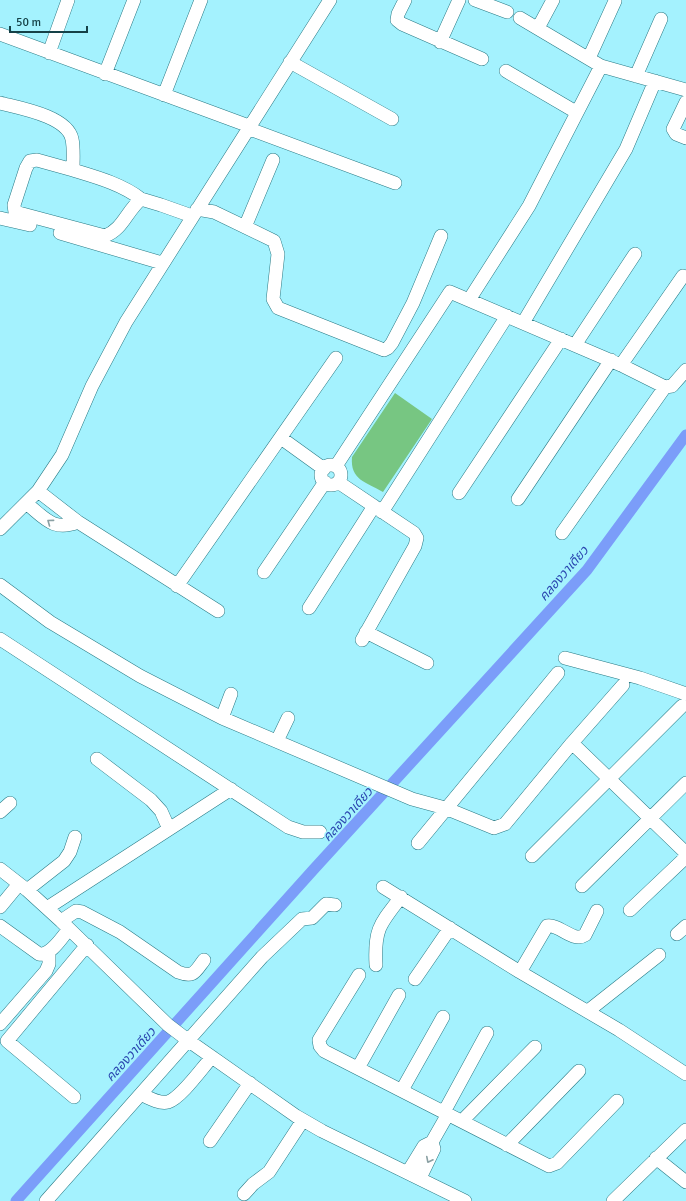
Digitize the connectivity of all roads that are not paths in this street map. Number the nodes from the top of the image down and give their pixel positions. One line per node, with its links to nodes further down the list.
1 (68, 0): 16 (street)
2 (134, 0): 22 (street)
3 (201, 0): 26 (street)
4 (330, 0): 19 (street)
5 (405, 0): 15 (street)
6 (459, 0): 15 (street)
7 (475, 0): 10 (street)
8 (553, 0): 13 (street)
9 (615, 1): 17 (street)
10 (507, 12)
11 (520, 18): 13 (street)
12 (661, 19): 23 (street)
13 (538, 28): 17 (street)
14 (0, 34): 16 (street)
15 (440, 42): 18 (street)
16 (48, 53): 22 (street)
17 (589, 58): 20 (street)
18 (482, 59)
19 (290, 62): 30 (street); 31 (street)
20 (601, 66): 23 (street); 29 (street)
21 (506, 71): 29 (street)
22 (105, 74): 26 (street)
23 (636, 76): 24 (street)
24 (655, 81): 25 (street); 46 (street)
25 (686, 90)
26 (164, 95): 31 (street)
27 (686, 102): 32 (street)
28 (0, 103): 34 (street)
29 (576, 112): 44 (street)
30 (392, 119)
31 (248, 127): 35 (street); 37 (street)
32 (686, 138)
33 (273, 160): 39 (street)
34 (74, 170): 36 (street); 36 (street)
35 (395, 183)
36 (141, 200): 37 (street)
37 (194, 213): 39 (street); 42 (street)
38 (0, 218): 42 (street)
39 (245, 227): 40 (street)
40 (441, 236)
41 (635, 254): 48 (street)
42 (162, 264): 57 (street)
43 (683, 276): 50 (street)
44 (469, 300): 45 (street); 54 (street)
45 (507, 316): 46 (street); 61 (street)
46 (523, 323): 47 (street)
47 (561, 339): 48 (street); 58 (street)
48 (575, 345): 50 (street)
49 (336, 358): 53 (street)
50 (616, 363): 52 (street); 59 (street)
51 (686, 370): 52 (street)
52 (666, 387): 64 (street)
53 (281, 438): 54 (street); 67 (street)
54 (330, 468): 55 (street); 56 (street)
55 (325, 482): 56 (street); 65 (street)
56 (338, 482): 61 (street)
57 (38, 491): 60 (street); 62 (street)
58 (459, 493)
59 (518, 499)
60 (26, 503): 62 (street, one-way to 60); 63 (street)
61 (378, 509): 68 (street); 72 (street)
62 (78, 522): 67 (street)
63 (0, 529)
64 (562, 534)
65 (264, 572)
66 (0, 586): 77 (street)
67 (177, 586): 69 (street)
68 (309, 608)
69 (218, 611)
70 (0, 639): 84 (street)
71 (565, 658): 76 (street)
72 (427, 663)
73 (558, 673): 86 (street)
74 (623, 686): 80 (street)
75 (231, 694): 77 (street)
76 (684, 700): 82 (street)
77 (222, 718): 79 (street)
78 (288, 718): 79 (street)
79 (277, 741): 86 (street)
80 (572, 742): 82 (street); 86 (street)
81 (97, 759): 89 (street)
82 (610, 780): 88 (street); 94 (street)
83 (686, 783): 88 (street)
84 (230, 789): 89 (street); 90 (street)
85 (10, 803): 87 (street)
86 (444, 808): 92 (street)
87 (0, 812)
88 (651, 818): 93 (street); 97 (street)
89 (169, 829): 103 (street)
90 (320, 832)
91 (75, 837): 98 (street)
92 (418, 843)
93 (686, 853)
94 (532, 856)
95 (686, 856): 105 (street)
96 (0, 869): 98 (street)
97 (582, 886)
98 (23, 887): 102 (street); 103 (street)
99 (383, 887): 100 (street)
100 (401, 897): 108 (street); 113 (street)
101 (335, 905): 122 (street)
102 (0, 907)
103 (47, 908): 106 (street)
104 (597, 910): 114 (street)
105 (630, 910)
106 (65, 925): 109 (street); 110 (street); 112 (street)
107 (0, 926): 110 (street)
108 (450, 928): 114 (street); 116 (street)
109 (87, 945): 122 (street); 123 (street)
110 (49, 952): 120 (street)
111 (659, 955): 118 (street)
112 (204, 960)
113 (376, 965)
114 (520, 972): 118 (street)
115 (359, 975): 126 (street)
116 (415, 979)
117 (398, 995): 126 (street)
118 (588, 1012): 128 (street)
119 (443, 1017): 130 (street)
120 (0, 1024)
121 (487, 1033): 134 (street)
122 (186, 1039): 125 (street); 131 (street)
123 (3, 1045): 132 (street)
124 (535, 1047): 136 (street)
125 (212, 1057): 129 (street); 131 (street)
126 (358, 1068): 130 (street)
127 (579, 1071): 140 (street)
128 (686, 1074)
129 (250, 1083): 135 (street); 138 (street)
130 (402, 1090): 134 (street)
131 (142, 1094): 146 (street)
132 (74, 1096)
133 (617, 1101): 140 (street)
134 (446, 1113): 136 (street); 139 (street)
135 (303, 1120): 142 (street); 145 (street)
136 (462, 1121): 140 (street)
137 (686, 1130): 141 (street)
138 (210, 1141)
139 (432, 1142): 142 (street); 143 (street, one-way to 143)
140 (507, 1145)
141 (656, 1158): 144 (street); 148 (street)
142 (408, 1172): 143 (street)
143 (420, 1178): 147 (street)
144 (686, 1182)
145 (244, 1194)
146 (46, 1201)
147 (465, 1201)
148 (613, 1201)

